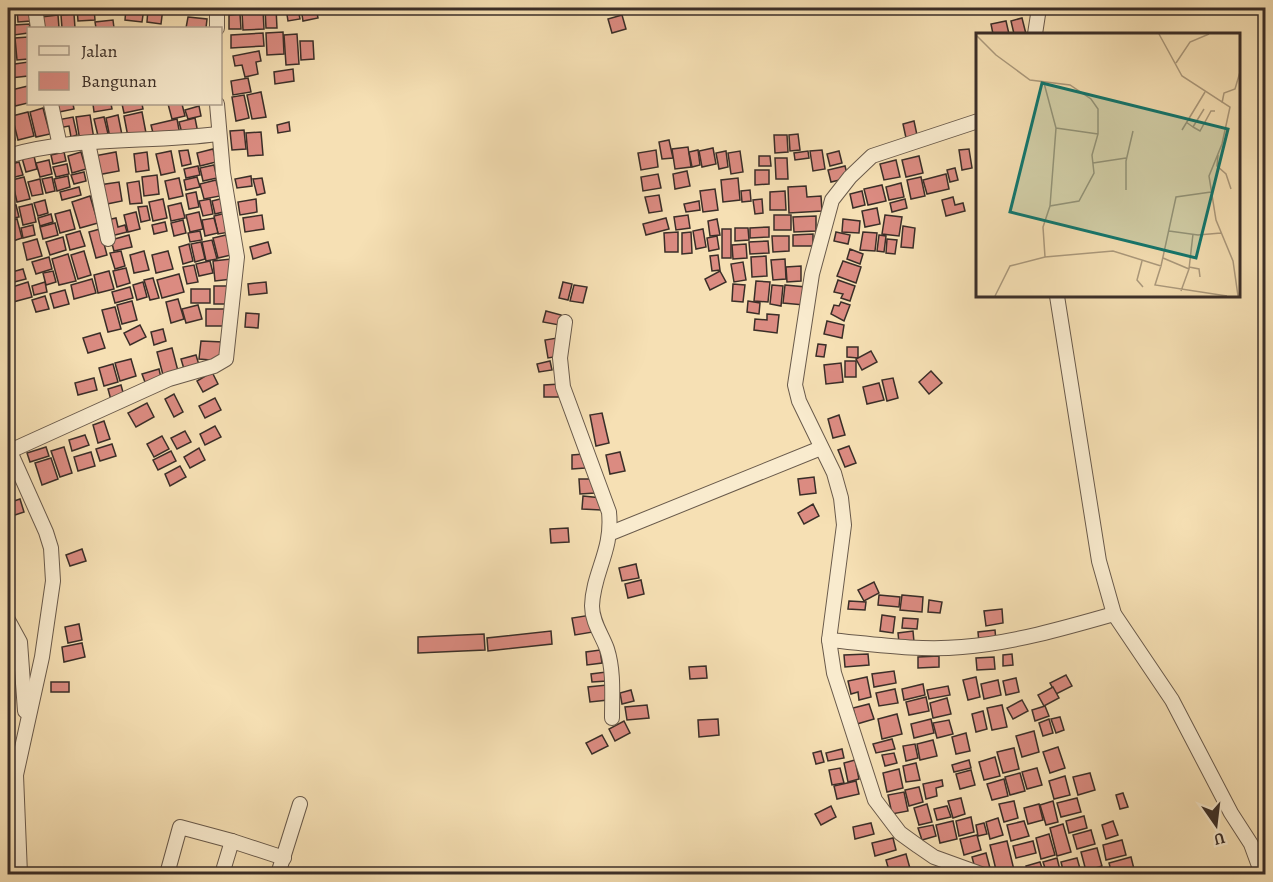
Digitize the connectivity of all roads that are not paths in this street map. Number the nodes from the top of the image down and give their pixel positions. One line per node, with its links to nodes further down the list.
1 (35, 8): 4 (street)
2 (217, 8): 5 (street)
3 (1039, 8): 6 (street)
4 (38, 27)
5 (217, 27)
6 (1035, 33)
7 (51, 105): 12 (street)
8 (217, 105): 10 (street)
9 (976, 122): 17 (street)
10 (218, 134): 11 (street); 18 (street)
11 (88, 143): 12 (street); 14 (street)
12 (60, 146): 13 (street)
13 (8, 156)
14 (108, 239)
15 (1057, 297): 20 (street)
16 (564, 322): 19 (street)
17 (821, 448): 19 (street); 22 (street)
18 (9, 449): 24 (street)
19 (611, 533): 23 (street)
20 (1114, 614): 22 (street); 33 (street)
21 (8, 620): 24 (street)
22 (829, 640): 32 (street)
23 (612, 718)
24 (27, 722): 28 (street)
25 (300, 804): 27 (street)
26 (232, 842): 27 (street); 29 (street); 30 (street)
27 (284, 858): 31 (street)
28 (20, 874)
29 (167, 874)
30 (222, 874)
31 (278, 874)
32 (981, 874)
33 (1262, 874)

